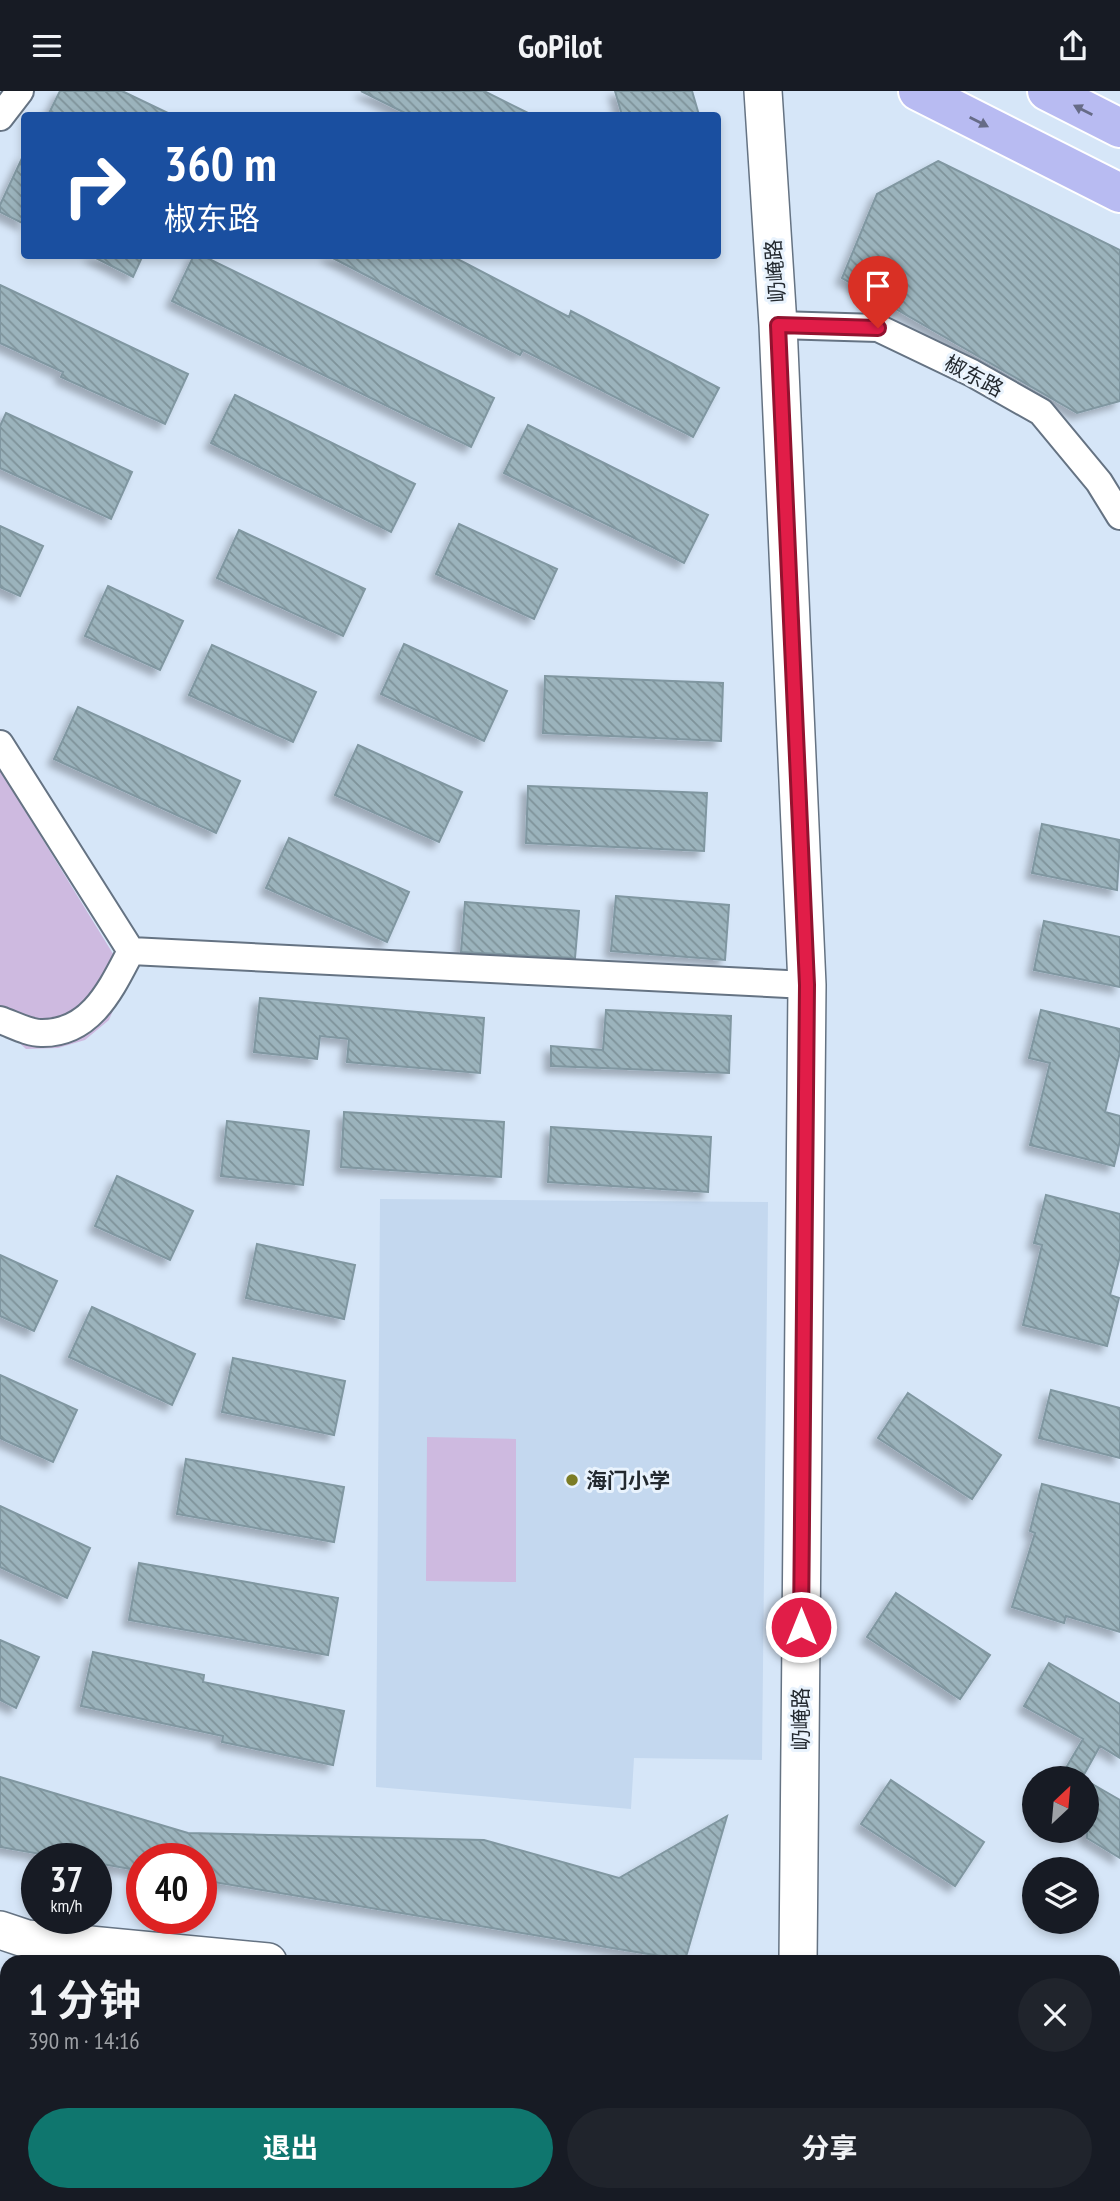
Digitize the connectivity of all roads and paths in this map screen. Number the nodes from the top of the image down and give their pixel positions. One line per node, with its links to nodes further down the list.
1 (20, 91): 5 (street)
2 (763, 91): 8 (street, 屷崦路)
3 (918, 91): 7 (main road, one-way to 7)
4 (1047, 91): 6 (main road, one-way to 4)
5 (0, 117)
6 (1120, 128)
7 (1120, 193)
8 (778, 325): 9 (street, 椒东路); 12 (street, 屷崦路)
9 (1120, 516)
10 (0, 744): 11 (street)
11 (131, 951): 12 (street); 13 (street)
12 (807, 985): 16 (street, 屷崦路)
13 (0, 1020)
14 (0, 1930): 15 (street)
15 (195, 1955)
16 (798, 1955)

